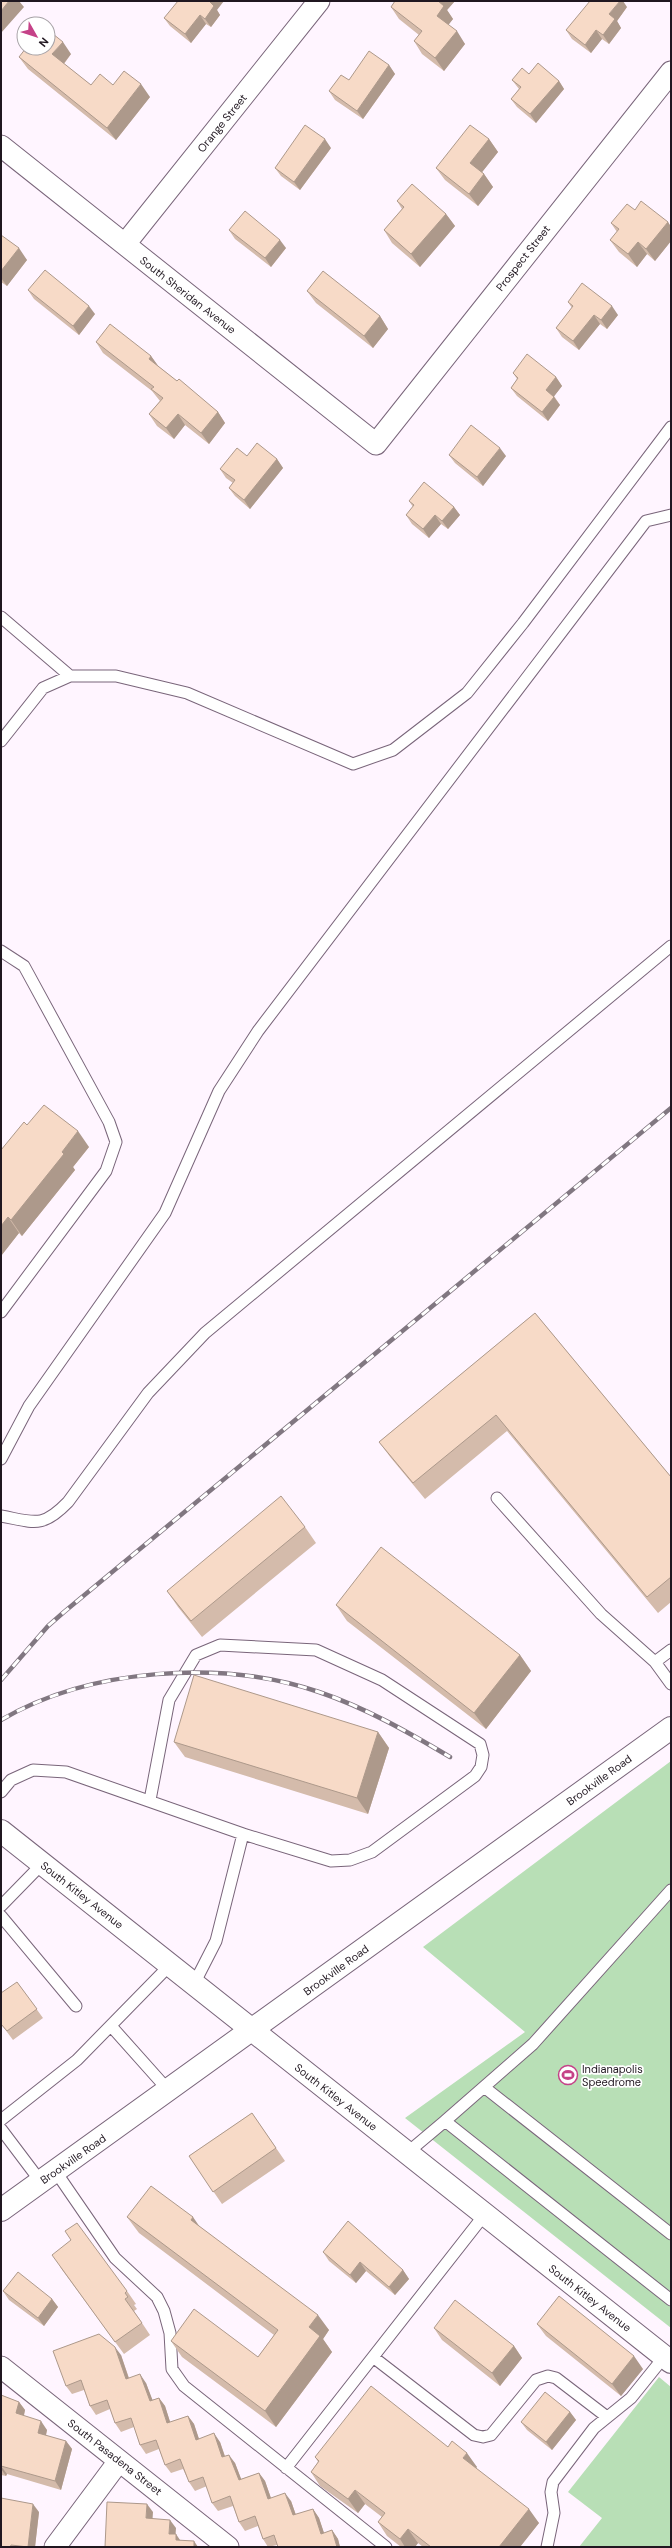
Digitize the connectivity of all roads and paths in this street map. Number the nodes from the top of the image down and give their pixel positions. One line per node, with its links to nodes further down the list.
1 (319, 1): 4 (street, Orange Street)
2 (671, 72): 6 (street, Prospect Street)
3 (1, 146): 4 (street, South Sheridan Avenue)
4 (125, 244): 6 (street, South Sheridan Avenue)
5 (671, 427): 9 (lane)
6 (376, 444)
7 (671, 515): 14 (lane)
8 (1, 617): 9 (lane)
9 (70, 676): 10 (lane)
10 (1, 741)
11 (671, 946): 16 (lane)
12 (1, 951): 13 (lane)
13 (1, 1312)
14 (1, 1459)
15 (497, 1498): 18 (lane)
16 (1, 1516)
17 (671, 1650): 18 (lane)
18 (656, 1662): 19 (lane)
19 (671, 1684)
20 (671, 1728): 33 (street, Brookville Road)
21 (1, 1792): 22 (lane)
22 (150, 1800): 24 (lane); 24 (lane)
23 (1, 1831): 25 (street, South Kitley Avenue)
24 (243, 1834): 30 (lane)
25 (42, 1864): 27 (lane); 29 (street, South Kitley Avenue)
26 (671, 1890): 34 (lane)
27 (1, 1906)
28 (1, 1916): 31 (lane)
29 (170, 1965): 30 (street, South Kitley Avenue); 32 (lane)
30 (194, 1984): 33 (street, South Kitley Avenue)
31 (76, 2006)
32 (111, 2026): 35 (lane); 36 (lane)
33 (252, 2030): 35 (street, Brookville Road); 39 (street, South Kitley Avenue)
34 (484, 2087): 37 (lane); 43 (lane)
35 (169, 2090): 40 (street, Brookville Road)
36 (1, 2120)
37 (444, 2121): 39 (lane); 44 (lane)
38 (1, 2129): 40 (lane)
39 (407, 2153): 42 (street, South Kitley Avenue)
40 (49, 2177): 41 (street, Brookville Road); 50 (lane)
41 (1, 2210)
42 (484, 2214): 45 (lane); 46 (street, South Kitley Avenue)
43 (671, 2234)
44 (671, 2300)
45 (373, 2357): 48 (lane); 50 (lane)
46 (668, 2360): 48 (lane)
47 (1, 2367): 49 (street, South Pasadena Street)
48 (606, 2416): 54 (lane)
49 (119, 2461): 51 (street); 52 (street, South Pasadena Street)
50 (286, 2468): 53 (lane)
51 (55, 2547)
52 (228, 2547)
53 (386, 2547)
54 (547, 2547)

